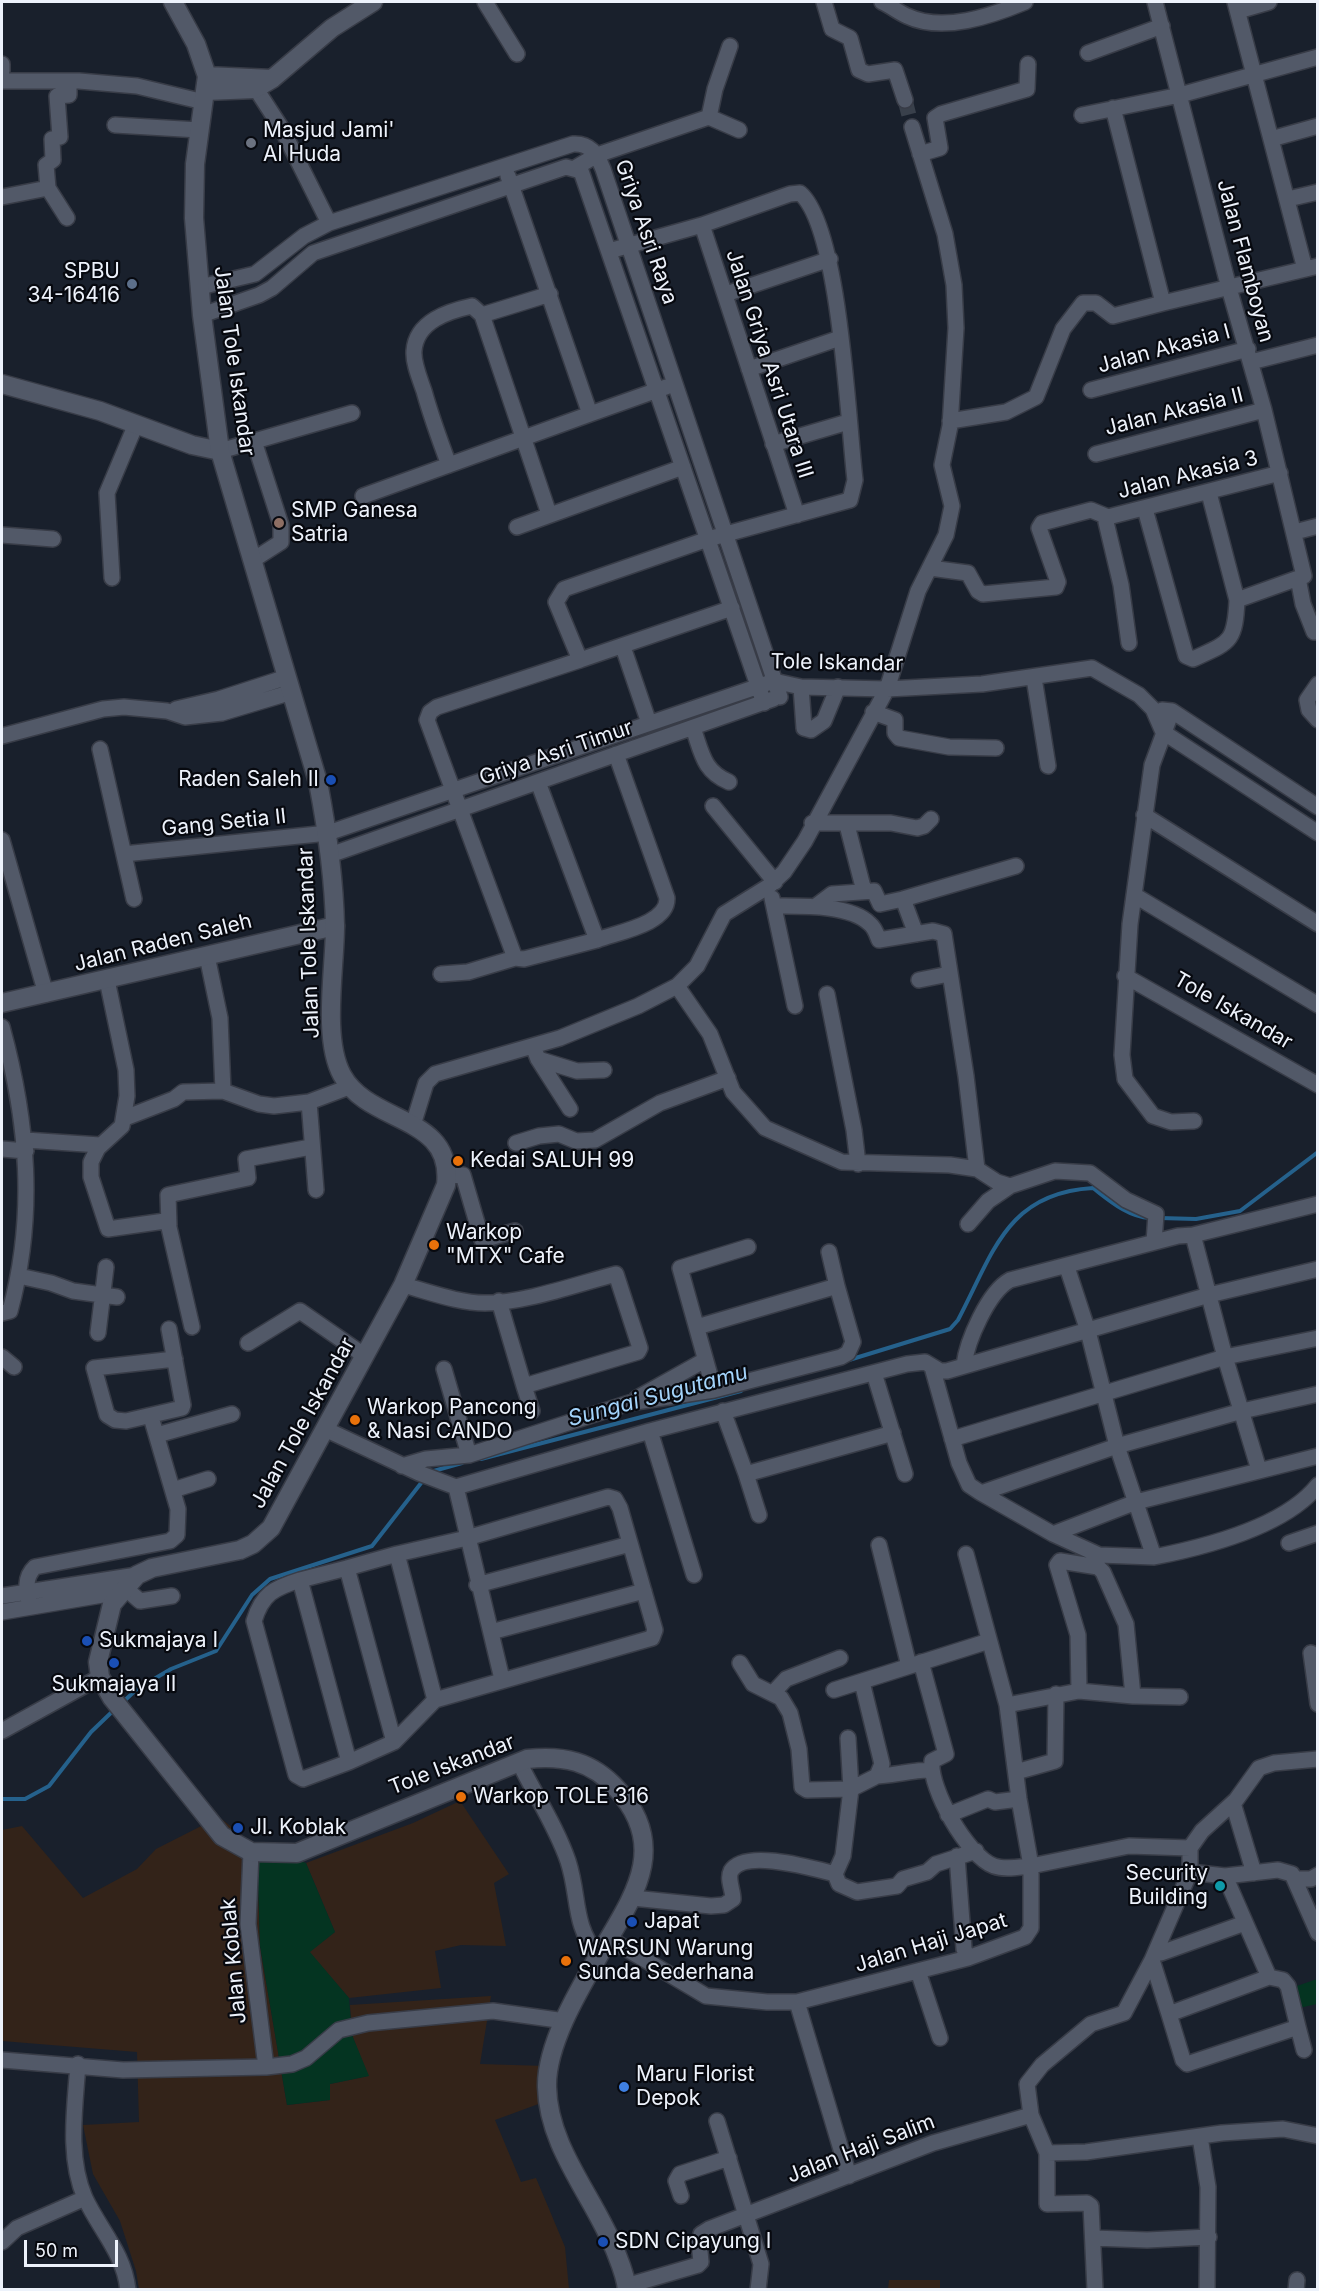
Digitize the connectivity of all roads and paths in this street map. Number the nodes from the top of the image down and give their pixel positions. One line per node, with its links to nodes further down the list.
1 (173, 2): 21 (main road, Jalan Tole Iskandar)
2 (374, 2): 21 (main road)
3 (485, 2): 13 (street)
4 (824, 2): 24 (street)
5 (882, 2): 6 (street)
6 (1025, 2)
7 (1155, 2): 10 (street, Jalan Flamboyan)
8 (1269, 2): 9 (street)
9 (1236, 6): 18 (street)
10 (1162, 26): 12 (street); 23 (street, Jalan Flamboyan)
11 (730, 46): 27 (street)
12 (1088, 53)
13 (517, 54)
14 (1317, 57): 18 (street)
15 (2, 64): 17 (street)
16 (1028, 64): 34 (street)
17 (2, 71)
18 (1255, 75): 23 (street); 33 (street)
19 (2, 81): 20 (street)
20 (69, 82): 21 (street); 39 (street)
21 (206, 90): 31 (main road, Jalan Tole Iskandar)
22 (260, 95): 44 (street)
23 (1180, 95): 25 (street); 53 (street, Jalan Flamboyan)
24 (905, 100)
25 (1113, 108): 26 (street); 56 (street)
26 (1082, 115)
27 (709, 117): 32 (street); 35 (street)
28 (115, 125): 31 (street)
29 (1317, 126): 33 (street)
30 (912, 127): 34 (street)
31 (199, 130): 52 (main road, Jalan Tole Iskandar)
32 (739, 130)
33 (1271, 139): 42 (street)
34 (920, 154): 70 (street)
35 (597, 155): 36 (street, Griya Asri Raya); 37 (street); 47 (street, Griya Asri Raya)
36 (505, 167): 38 (street); 44 (street, Griya Asri Raya)
37 (575, 168): 38 (street); 48 (street, Griya Asri Raya)
38 (511, 184): 49 (street); 54 (street)
39 (48, 188): 41 (street); 43 (street)
40 (1317, 192): 42 (street)
41 (2, 197)
42 (1288, 199): 51 (street)
43 (67, 218)
44 (329, 223): 46 (street, Griya Asri Raya)
45 (702, 225): 47 (street); 50 (street); 55 (street, Jalan Griya Asri Utara III)
46 (304, 236): 49 (street); 52 (street, Griya Asri Raya)
47 (628, 245): 48 (street); 64 (street, Griya Asri Raya)
48 (609, 251): 66 (street, Griya Asri Raya)
49 (313, 253): 57 (street)
50 (830, 259): 55 (street); 59 (street)
51 (1311, 267): 53 (street)
52 (201, 287): 57 (main road, Jalan Tole Iskandar)
53 (1229, 288): 56 (street); 61 (street, Jalan Flamboyan)
54 (550, 294): 58 (street); 69 (street)
55 (726, 294): 62 (street, Jalan Griya Asri Utara III)
56 (1163, 303): 70 (street)
57 (202, 315): 76 (main road, Jalan Tole Iskandar)
58 (482, 315): 73 (street); 78 (street)
59 (840, 338): 62 (street); 71 (street)
60 (1317, 345): 61 (street, Jalan Akasia I)
61 (1249, 356): 65 (street, Jalan Akasia I); 67 (street, Jalan Flamboyan)
62 (749, 369): 75 (street, Jalan Griya Asri Utara III)
63 (2, 384): 72 (main road)
64 (674, 384): 66 (street); 90 (street, Griya Asri Raya)
65 (1091, 390)
66 (657, 391): 69 (street); 79 (street, Griya Asri Raya)
67 (1264, 410): 77 (street, Jalan Akasia II); 80 (street, Jalan Flamboyan)
68 (352, 413): 74 (street)
69 (590, 414): 73 (street)
70 (950, 421): 95 (street)
71 (848, 422): 75 (street); 85 (street)
72 (136, 424): 76 (main road); 96 (street)
73 (524, 438): 78 (street); 84 (street)
74 (254, 441): 76 (street); 94 (street)
75 (773, 444): 85 (street, Jalan Griya Asri Utara III)
76 (220, 451): 94 (main road, Jalan Tole Iskandar)
77 (1096, 454)
78 (449, 465): 82 (street)
79 (683, 467): 84 (street); 93 (street, Griya Asri Raya)
80 (1280, 473): 81 (street, Jalan Akasia 3); 89 (street, Jalan Flamboyan)
81 (1209, 493): 83 (street, Jalan Akasia 3); 98 (street)
82 (363, 496)
83 (1145, 509): 86 (street, Jalan Akasia 3); 98 (street)
84 (549, 514): 88 (street)
85 (797, 515): 90 (street)
86 (1108, 518): 95 (street); 101 (street)
87 (1317, 526): 89 (street)
88 (517, 527)
89 (1295, 532): 97 (street, Jalan Flamboyan)
90 (724, 534): 93 (street); 105 (street, Griya Asri Raya)
91 (2, 535): 92 (street)
92 (53, 539)
93 (708, 539): 99 (street, Griya Asri Raya); 103 (street)
94 (253, 560): 106 (main road, Jalan Tole Iskandar)
95 (930, 568): 111 (street)
96 (112, 578)
97 (1298, 578): 98 (street); 100 (street)
98 (1237, 600)
99 (732, 608): 102 (street); 108 (street, Griya Asri Raya)
100 (1314, 632)
101 (1129, 643)
102 (623, 647): 103 (street); 118 (street)
103 (580, 660): 128 (street)
104 (1034, 678): 111 (street, Tole Iskandar); 114 (street, Tole Iskandar); 125 (street)
105 (774, 681): 108 (street, Tole Iskandar); 109 (street, Tole Iskandar); 112 (street, Griya Asri Raya)
106 (289, 684): 120 (street); 138 (main road, Jalan Tole Iskandar)
107 (1317, 684): 117 (street)
108 (758, 686): 113 (street, Griya Asri Raya); 118 (street, Tole Iskandar)
109 (796, 686): 110 (street, Tole Iskandar); 110 (street); 112 (street, Griya Asri Timur)
110 (838, 687): 111 (street, Tole Iskandar)
111 (886, 689): 116 (street)
112 (780, 697): 113 (street, Griya Asri Timur)
113 (764, 703): 119 (street, Griya Asri Timur)
114 (1153, 709): 115 (street); 121 (street, Tole Iskandar)
115 (1172, 711): 121 (street); 129 (street)
116 (873, 712): 122 (street); 136 (street)
117 (1317, 720)
118 (649, 723): 128 (street, Tole Iskandar)
119 (693, 728): 124 (street, Griya Asri Timur); 127 (street)
120 (5, 729)
121 (1163, 732): 133 (street); 134 (street)
122 (996, 748)
123 (100, 749): 141 (street)
124 (616, 754): 126 (street, Griya Asri Timur); 154 (street)
125 (1048, 766)
126 (538, 782): 132 (street, Griya Asri Timur); 154 (street)
127 (729, 782)
128 (452, 790): 132 (street); 138 (street, Tole Iskandar)
129 (1300, 796): 131 (street); 133 (street)
130 (713, 806): 144 (street)
131 (1317, 807)
132 (459, 808): 142 (street, Griya Asri Timur); 156 (street)
133 (1290, 815): 139 (street)
134 (1144, 816): 146 (street); 151 (street)
135 (931, 819): 137 (street)
136 (812, 823): 137 (street); 144 (street)
137 (847, 825): 145 (street)
138 (328, 833): 141 (street, Gang Setia II); 142 (main road, Jalan Tole Iskandar)
139 (1317, 833)
140 (2, 840): 163 (street)
141 (124, 854): 148 (street)
142 (330, 855): 152 (main road, Jalan Tole Iskandar)
143 (1016, 866): 147 (street)
144 (772, 884): 149 (street); 162 (street)
145 (864, 891): 147 (street); 150 (street)
146 (1134, 895): 159 (street); 166 (street)
147 (903, 899): 153 (street)
148 (134, 900)
149 (774, 906): 150 (street); 167 (street)
150 (816, 906): 153 (street)
151 (1317, 924)
152 (335, 926): 155 (main road, Jalan Raden Saleh); 173 (main road, Jalan Tole Iskandar)
153 (916, 934): 158 (street)
154 (597, 940): 156 (street)
155 (207, 956): 160 (main road, Jalan Raden Saleh); 174 (street)
156 (515, 958): 157 (street)
157 (441, 974)
158 (949, 974): 161 (street); 186 (street)
159 (1125, 976): 172 (street, Tole Iskandar); 178 (street)
160 (107, 980): 163 (main road, Jalan Raden Saleh); 177 (street)
161 (919, 980)
162 (677, 986): 169 (street); 171 (street)
163 (46, 994): 165 (main road, Jalan Raden Saleh)
164 (827, 994): 185 (street)
165 (2, 1003)
166 (1317, 1005)
167 (795, 1006)
168 (2, 1027): 181 (street)
169 (536, 1053): 170 (street); 176 (street); 179 (street)
170 (604, 1070)
171 (728, 1078): 180 (street); 185 (street)
172 (1317, 1085)
173 (350, 1087): 175 (street); 179 (main road, Jalan Tole Iskandar)
174 (223, 1092): 175 (street); 177 (street)
175 (309, 1102): 183 (street)
176 (570, 1109)
177 (125, 1118): 182 (street)
178 (1194, 1121)
179 (413, 1125): 187 (main road, Jalan Tole Iskandar)
180 (516, 1143)
181 (26, 1145): 182 (street); 184 (street); 201 (street)
182 (100, 1145): 192 (street)
183 (312, 1148): 189 (street); 192 (street)
184 (2, 1149)
185 (858, 1164): 186 (street)
186 (977, 1169): 188 (street)
187 (447, 1176): 193 (street); 202 (main road, Jalan Tole Iskandar)
188 (1010, 1186): 191 (street); 195 (street)
189 (316, 1190)
190 (1317, 1204): 194 (street)
191 (968, 1224)
192 (169, 1225): 209 (street)
193 (515, 1231)
194 (1193, 1234): 195 (street); 204 (street)
195 (1154, 1239): 199 (street)
196 (748, 1247): 210 (street)
197 (829, 1252): 203 (street)
198 (106, 1267): 205 (street)
199 (1068, 1267): 212 (street); 221 (street)
200 (1317, 1269): 204 (street)
201 (19, 1276): 205 (street); 207 (street)
202 (403, 1285): 206 (street); 216 (main road, Jalan Tole Iskandar)
203 (837, 1286): 210 (street); 227 (street)
204 (1209, 1295): 212 (street); 218 (street)
205 (110, 1297): 213 (street)
206 (499, 1301): 226 (street); 226 (street)
207 (5, 1313): 208 (street)
208 (2, 1326)
209 (192, 1327)
210 (697, 1327): 220 (street)
211 (170, 1329): 219 (street)
212 (1088, 1331): 221 (street); 228 (street)
213 (98, 1333)
214 (1317, 1338): 218 (street)
215 (248, 1343): 216 (street)
216 (365, 1356): 236 (main road, Jalan Tole Iskandar)
217 (2, 1357): 222 (street)
218 (1225, 1357): 228 (street); 232 (street)
219 (175, 1359): 235 (street); 235 (street)
220 (705, 1360): 227 (street); 230 (street)
221 (964, 1365): 223 (street)
222 (14, 1367)
223 (932, 1367): 225 (street); 240 (street)
224 (444, 1369): 242 (street)
225 (874, 1373): 231 (street); 238 (street)
226 (524, 1386): 233 (street)
227 (714, 1390): 230 (street)
228 (1105, 1393): 240 (street); 241 (street)
229 (1317, 1394): 232 (street)
230 (629, 1403): 242 (street)
231 (723, 1411): 237 (street); 246 (street)
232 (1242, 1411): 241 (street); 245 (street)
233 (532, 1412)
234 (232, 1414): 239 (street)
235 (151, 1417): 239 (street)
236 (325, 1429): 244 (street); 270 (main road, Jalan Tole Iskandar)
237 (650, 1431): 250 (street); 266 (street)
238 (894, 1433): 246 (street); 247 (street)
239 (157, 1435): 251 (street)
240 (952, 1439): 252 (street)
241 (1117, 1446): 252 (street); 253 (street)
242 (468, 1455): 244 (street)
243 (1317, 1456): 245 (street)
244 (402, 1466): 250 (street)
245 (1259, 1470): 253 (street)
246 (746, 1474): 254 (street)
247 (905, 1474)
248 (208, 1479): 251 (street)
249 (1317, 1485): 264 (street)
250 (453, 1486): 257 (street)
251 (173, 1490): 261 (street)
252 (981, 1493): 256 (street)
253 (1136, 1502): 256 (street); 264 (street)
254 (759, 1515)
255 (1317, 1533): 258 (street)
256 (1053, 1534): 264 (street)
257 (467, 1539): 259 (street); 262 (street); 269 (street)
258 (1289, 1543)
259 (630, 1544): 269 (street); 271 (street)
260 (879, 1545): 281 (street)
261 (100, 1553): 267 (street); 274 (street)
262 (397, 1554): 265 (street); 291 (street)
263 (966, 1554): 277 (street)
264 (1154, 1557)
265 (347, 1568): 268 (street); 296 (street)
266 (694, 1575)
267 (105, 1579): 270 (street); 274 (street)
268 (300, 1580): 298 (street); 298 (street)
269 (477, 1584): 276 (street)
270 (128, 1585): 273 (street); 274 (street); 282 (main road)
271 (644, 1591): 276 (street); 283 (street)
272 (2, 1596): 274 (street)
273 (172, 1596)
274 (29, 1600): 275 (street)
275 (2, 1612)
276 (491, 1632): 283 (street)
277 (989, 1641): 281 (street); 293 (street)
278 (1311, 1653): 292 (street)
279 (840, 1658): 287 (street)
280 (740, 1664): 287 (street)
281 (915, 1664): 284 (street); 300 (street)
282 (100, 1677): 294 (street); 309 (main road, Tole Iskandar)
283 (502, 1679): 291 (street)
284 (862, 1682): 285 (street); 302 (street)
285 (834, 1690)
286 (1079, 1691): 288 (street); 289 (street); 289 (street)
287 (773, 1693): 303 (street)
288 (1056, 1694): 293 (street); 301 (street)
289 (1133, 1696): 290 (street)
290 (1180, 1697)
291 (435, 1700): 296 (street)
292 (1317, 1704)
293 (1007, 1705): 301 (street)
294 (2, 1731)
295 (848, 1738): 303 (street)
296 (394, 1742): 298 (street)
297 (1317, 1759): 305 (street)
298 (349, 1762)
299 (519, 1762): 309 (main road, Tole Iskandar); 318 (main road, Tole Iskandar); 322 (street)
300 (931, 1771): 302 (street); 306 (street)
301 (1016, 1772): 304 (street)
302 (877, 1776): 303 (street)
303 (851, 1789): 314 (street)
304 (1018, 1799): 306 (street); 311 (street)
305 (1233, 1803): 307 (street); 313 (street)
306 (948, 1815): 308 (street)
307 (1190, 1848): 311 (street); 312 (street)
308 (976, 1851): 310 (street); 311 (street)
309 (251, 1852): 335 (street, Jalan Koblak)
310 (957, 1856): 314 (street); 324 (street)
311 (1031, 1866): 324 (street, Jalan Haji Japat)
312 (1190, 1872): 316 (street); 323 (street)
313 (1254, 1873): 316 (street); 317 (street)
314 (835, 1874): 318 (street)
315 (1317, 1875): 317 (street)
316 (1225, 1876): 319 (street)
317 (1295, 1880): 320 (street)
318 (633, 1898): 321 (main road, Tole Iskandar)
319 (1245, 1923): 323 (street); 326 (street)
320 (1317, 1933)
321 (610, 1939): 322 (main road, Tole Iskandar); 327 (street, Jalan Haji Japat)
322 (598, 1956): 329 (main road, Tole Iskandar)
323 (1156, 1957): 328 (street); 336 (street)
324 (968, 1958): 325 (street, Jalan Haji Japat)
325 (918, 1971): 327 (street, Jalan Haji Japat); 331 (street)
326 (1269, 1977): 328 (street); 330 (street)
327 (797, 2002): 342 (street)
328 (1169, 2014): 330 (street)
329 (565, 2021): 335 (street); 349 (main road, Tole Iskandar)
330 (1298, 2027): 332 (street)
331 (940, 2038)
332 (1304, 2050)
333 (2, 2060): 334 (street)
334 (78, 2064): 335 (street); 344 (street)
335 (266, 2067)
336 (1030, 2115): 340 (street); 342 (street, Jalan Haji Salim)
337 (717, 2121): 341 (street)
338 (1200, 2136): 339 (street); 340 (street); 346 (street)
339 (1317, 2136)
340 (1047, 2153): 347 (street)
341 (729, 2158): 343 (street); 345 (street)
342 (849, 2176): 345 (street, Jalan Haji Salim)
343 (681, 2196)
344 (85, 2198): 348 (street); 350 (street)
345 (748, 2214): 349 (street, Jalan Haji Salim); 351 (street)
346 (1209, 2236): 347 (street); 353 (street)
347 (1093, 2238): 352 (street)
348 (2, 2242)
349 (627, 2288)
350 (128, 2289)
351 (758, 2289)
352 (1095, 2289)
353 (1207, 2289)

